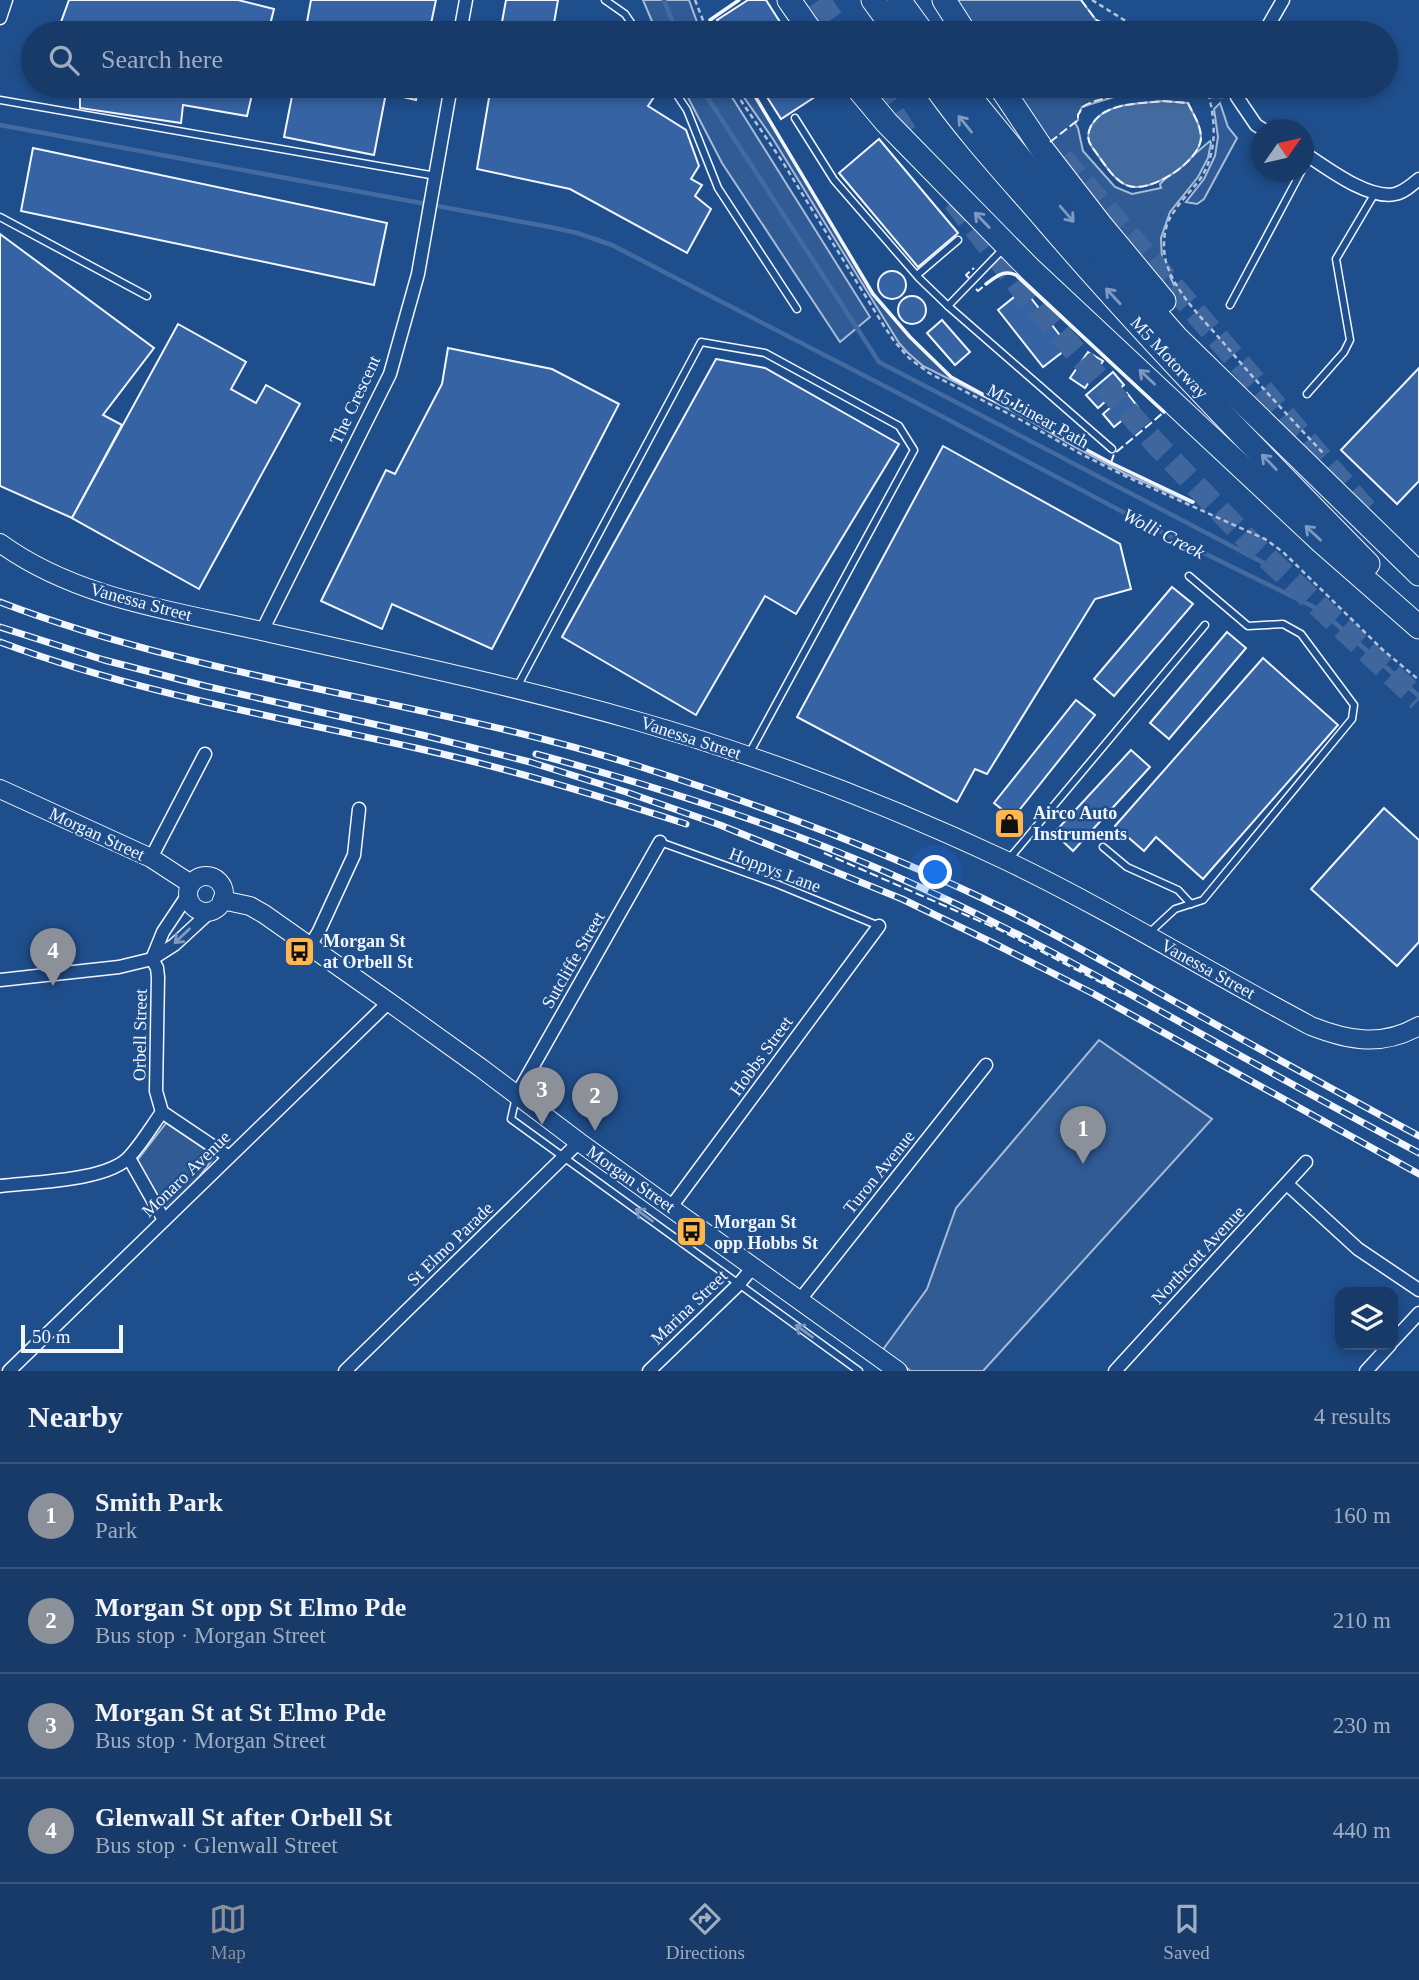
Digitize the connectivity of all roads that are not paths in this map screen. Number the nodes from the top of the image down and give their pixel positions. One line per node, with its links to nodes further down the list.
1 (6, 0): 9 (street)
2 (466, 0): 10 (street)
3 (605, 0): 11 (lane)
4 (789, 0): 12 (highway)
5 (873, 0): 13 (highway)
6 (899, 0): 14 (highway)
7 (944, 0): 15 (highway)
8 (1283, 0): 16 (street)
9 (0, 18)
10 (462, 21)
11 (630, 21)
12 (804, 21)
13 (888, 21)
14 (914, 21)
15 (957, 21)
16 (1271, 21)
17 (450, 98): 28 (street, The Crescent)
18 (679, 98): 39 (lane)
19 (866, 98): 34 (highway, one-way to 19)
20 (944, 98): 46 (highway, M5 Motorway, one-way to 20)
21 (971, 98): 42 (highway, M5 Motorway, one-way to 42)
22 (1008, 98): 42 (highway)
23 (1238, 98): 26 (street)
24 (0, 100): 28 (lane)
25 (795, 118): 35 (lane)
26 (1252, 119)
27 (1314, 164): 31 (street)
28 (436, 176): 49 (street, The Crescent)
29 (1419, 179): 31 (street)
30 (1296, 182): 37 (lane)
31 (1375, 193): 40 (lane)
32 (0, 217): 36 (lane)
33 (958, 240): 35 (lane)
34 (1007, 246): 38 (lane); 48 (highway, one-way to 34)
35 (917, 275): 38 (lane)
36 (147, 296)
37 (1230, 305)
38 (948, 306): 41 (lane)
39 (797, 309)
40 (1307, 394)
41 (1112, 449)
42 (1362, 517): 44 (highway, M5 Motorway)
43 (0, 543): 49 (main road, Vanessa Street)
44 (1419, 574)
45 (1189, 576): 60 (lane)
46 (1419, 617)
47 (1205, 625): 58 (lane)
48 (1419, 627)
49 (262, 631): 50 (main road, Vanessa Street)
50 (516, 689): 52 (main road, Vanessa Street); 52 (lane)
51 (205, 754): 57 (street)
52 (747, 756): 58 (main road, Vanessa Street)
53 (0, 789): 57 (main road, Morgan Street)
54 (359, 809): 64 (street)
55 (660, 842): 62 (lane, Hoppys Lane); 70 (street, Sutcliffe Street)
56 (1102, 847): 60 (lane)
57 (151, 858): 59 (main road, Morgan Street)
58 (1007, 861): 63 (main road, Vanessa Street)
59 (190, 889): 61 (main road); 61 (main road); 65 (street)
60 (1191, 904): 63 (lane)
61 (217, 906): 64 (main road, Morgan Street); 65 (street, one-way to 65)
62 (878, 926): 79 (street, Hobbs Street)
63 (1147, 935): 68 (main road, Vanessa Street)
64 (310, 946): 67 (main road, Morgan Street)
65 (152, 959): 66 (street); 71 (street, Orbell Street)
66 (0, 980)
67 (389, 1002): 70 (main road, Morgan Street); 73 (street, Monaro Avenue)
68 (1419, 1026)
69 (986, 1065): 84 (street, Turon Avenue)
70 (516, 1096): 72 (main road, Morgan Street); 75 (lane)
71 (162, 1112): 73 (street); 74 (street)
72 (579, 1142): 75 (street, St Elmo Parade); 79 (main road, Morgan Street)
73 (229, 1157): 80 (street, Monaro Avenue)
74 (129, 1158): 78 (street); 80 (street)
75 (563, 1158): 82 (lane, one-way to 75); 89 (street, St Elmo Parade)
76 (1306, 1162): 77 (street, Northcott Avenue)
77 (1287, 1184): 83 (street); 93 (street, Northcott Avenue)
78 (0, 1186)
79 (671, 1207): 81 (main road, Morgan Street)
80 (163, 1220): 88 (street, Monaro Avenue)
81 (753, 1267): 82 (street, Marina Street); 84 (main road, Morgan Street)
82 (739, 1283): 90 (street, Marina Street); 91 (lane, one-way to 82)
83 (1419, 1290)
84 (799, 1301): 92 (main road, Morgan Street)
85 (1419, 1312): 86 (street)
86 (1398, 1335)
87 (1385, 1350): 94 (street)
88 (9, 1371)
89 (345, 1371)
90 (649, 1371)
91 (859, 1371)
92 (898, 1371)
93 (1115, 1371)
94 (1366, 1371)

